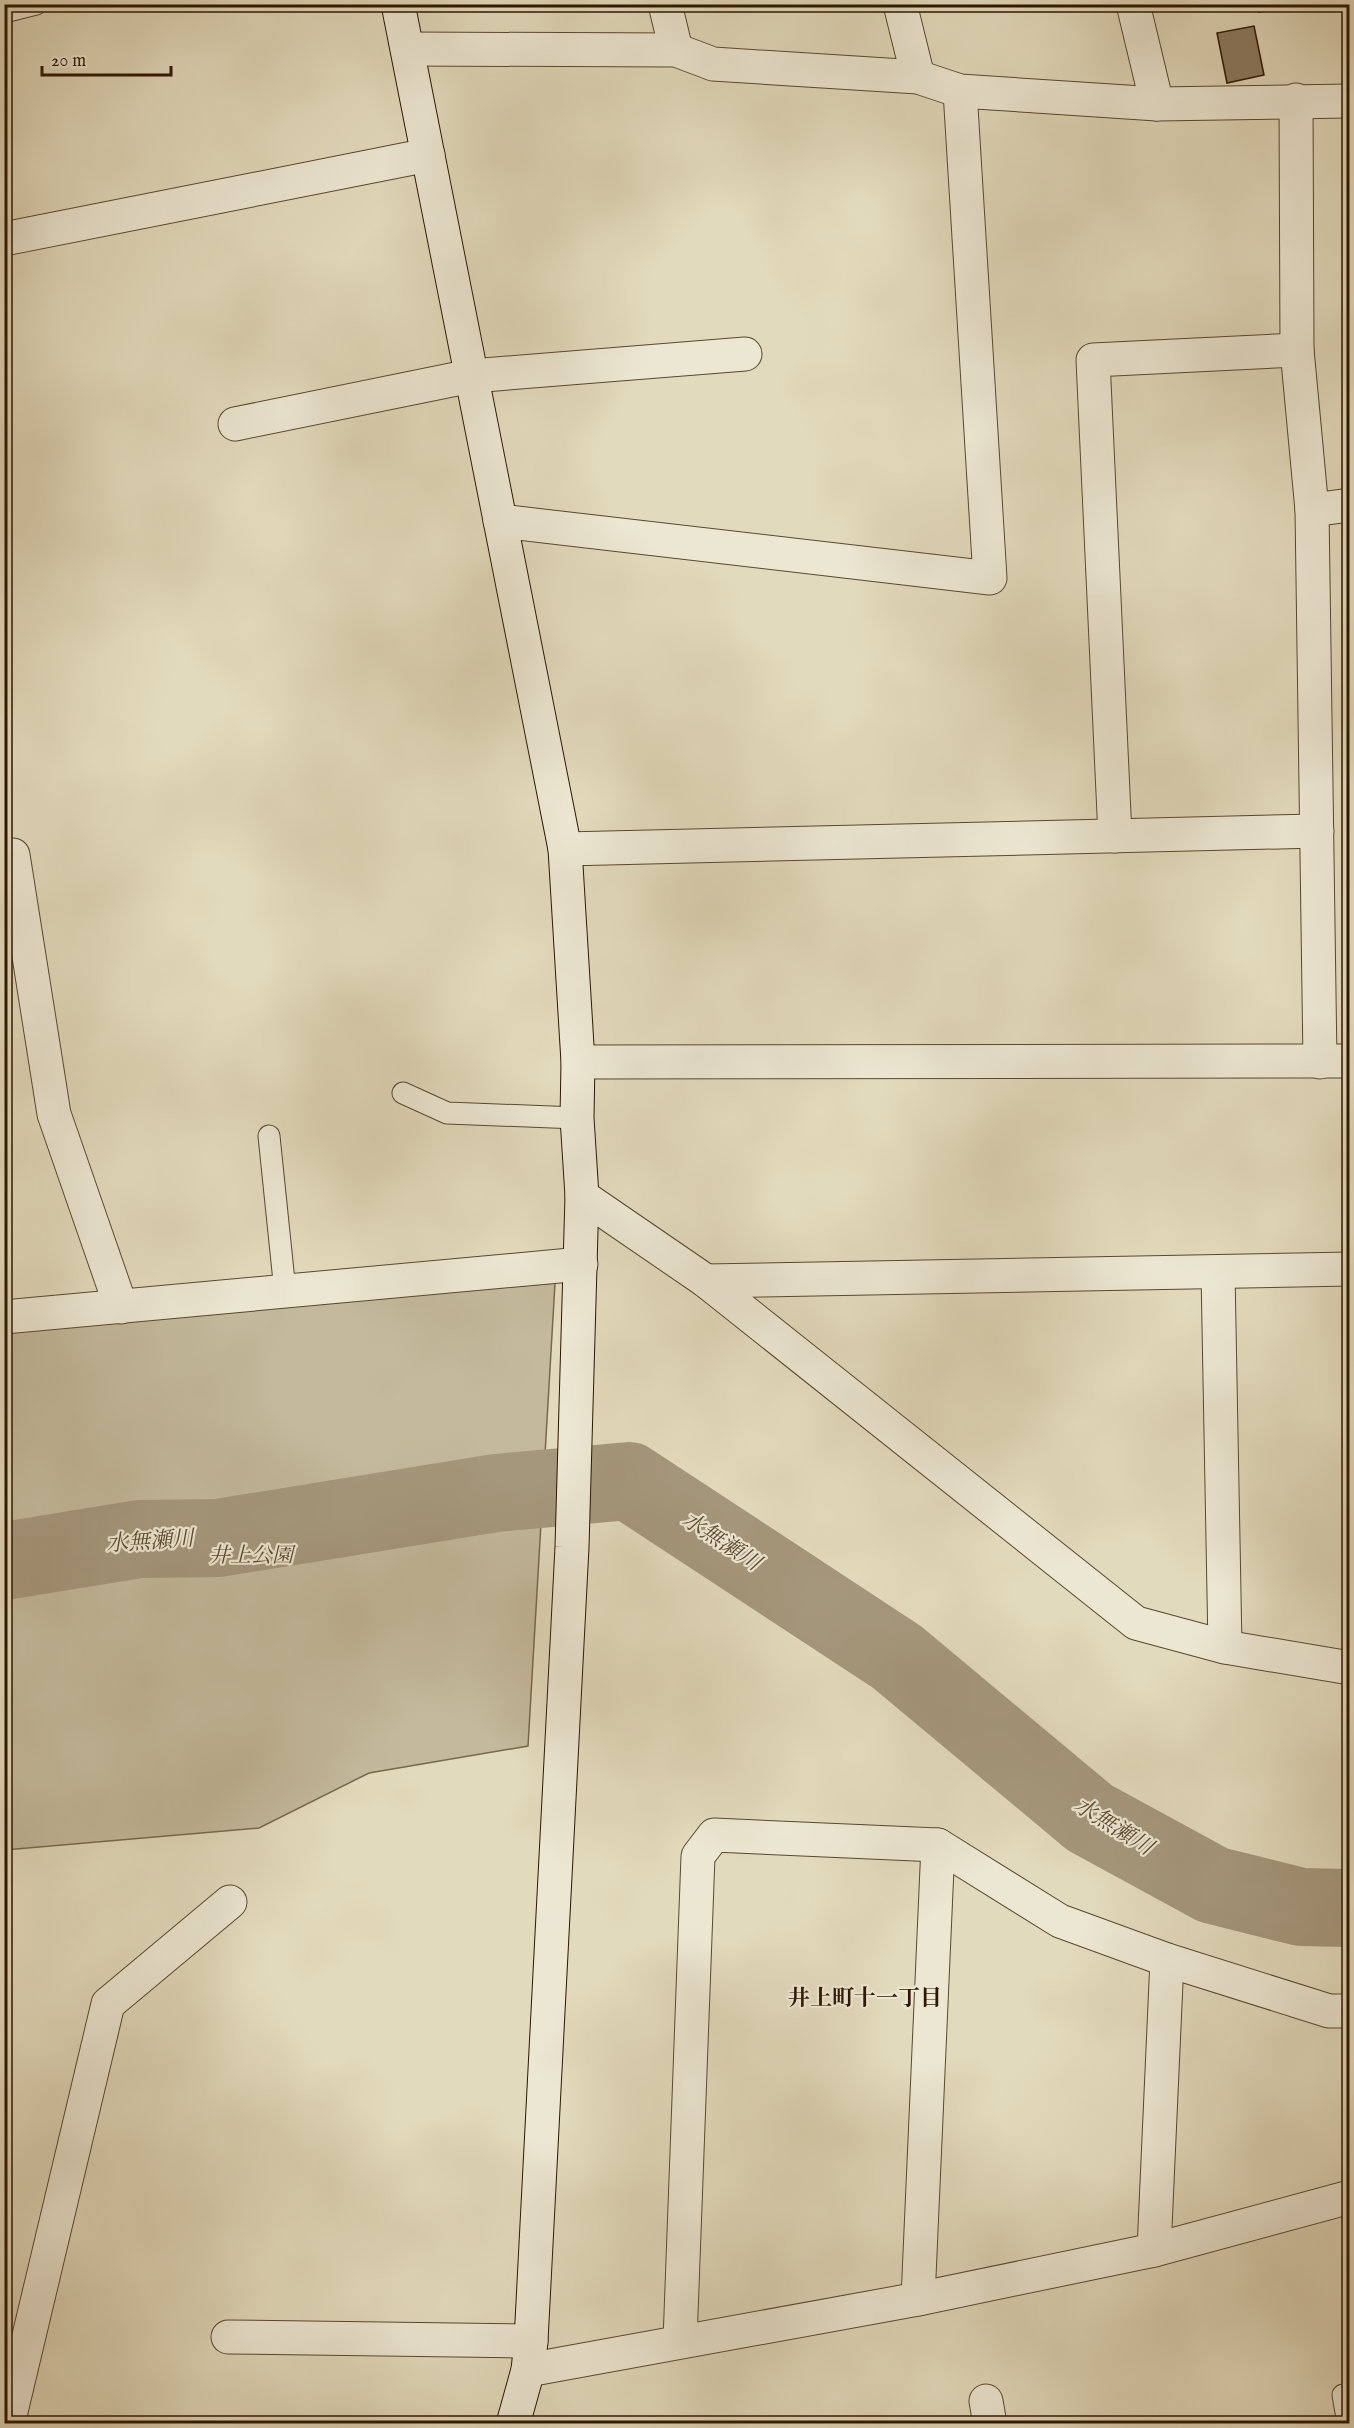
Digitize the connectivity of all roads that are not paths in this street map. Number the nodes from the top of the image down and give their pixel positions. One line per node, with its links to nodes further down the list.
1 (36, 4): 6 (lane)
2 (398, 4): 7 (street)
3 (665, 4): 8 (street)
4 (900, 4): 9 (street)
5 (1133, 4): 13 (street)
6 (4, 12)
7 (409, 49): 8 (street); 14 (street)
8 (676, 50): 9 (street)
9 (918, 77): 10 (street)
10 (960, 91): 13 (street); 22 (street)
11 (1296, 100): 12 (street); 13 (street); 16 (street)
12 (1350, 101)
13 (1158, 104)
14 (428, 155): 15 (street); 18 (street)
15 (4, 239)
16 (1297, 350): 21 (street); 24 (street)
17 (745, 354): 18 (street)
18 (471, 376): 19 (street); 22 (street)
19 (235, 424)
20 (1350, 505): 21 (street)
21 (1312, 510): 23 (street)
22 (500, 521): 25 (street)
23 (1317, 831): 24 (street); 28 (street)
24 (1115, 836): 25 (street)
25 (565, 849): 27 (street)
26 (13, 855): 38 (street)
27 (578, 1062): 28 (street); 30 (street)
28 (1335, 1062)
29 (403, 1093): 30 (lane)
30 (577, 1118): 32 (street)
31 (269, 1136): 37 (lane)
32 (582, 1196): 33 (street); 36 (street)
33 (580, 1264): 37 (street); 51 (street)
34 (1350, 1269): 35 (street)
35 (1218, 1272): 36 (street); 40 (street)
36 (706, 1281): 40 (street)
37 (285, 1292): 38 (street)
38 (121, 1307): 39 (street)
39 (4, 1317)
40 (1225, 1647): 41 (street)
41 (1350, 1668)
42 (938, 1845): 44 (street); 48 (street); 50 (street)
43 (230, 1902): 53 (street)
44 (1167, 1960): 45 (street); 47 (street)
45 (1350, 2011)
46 (1350, 2197): 47 (street)
47 (1154, 2250): 48 (street)
48 (918, 2299): 50 (street)
49 (228, 2337): 51 (street)
50 (680, 2341): 51 (street)
51 (530, 2355): 54 (street)
52 (1343, 2395): 55 (lane)
53 (8, 2424)
54 (513, 2424)
55 (1348, 2424)

